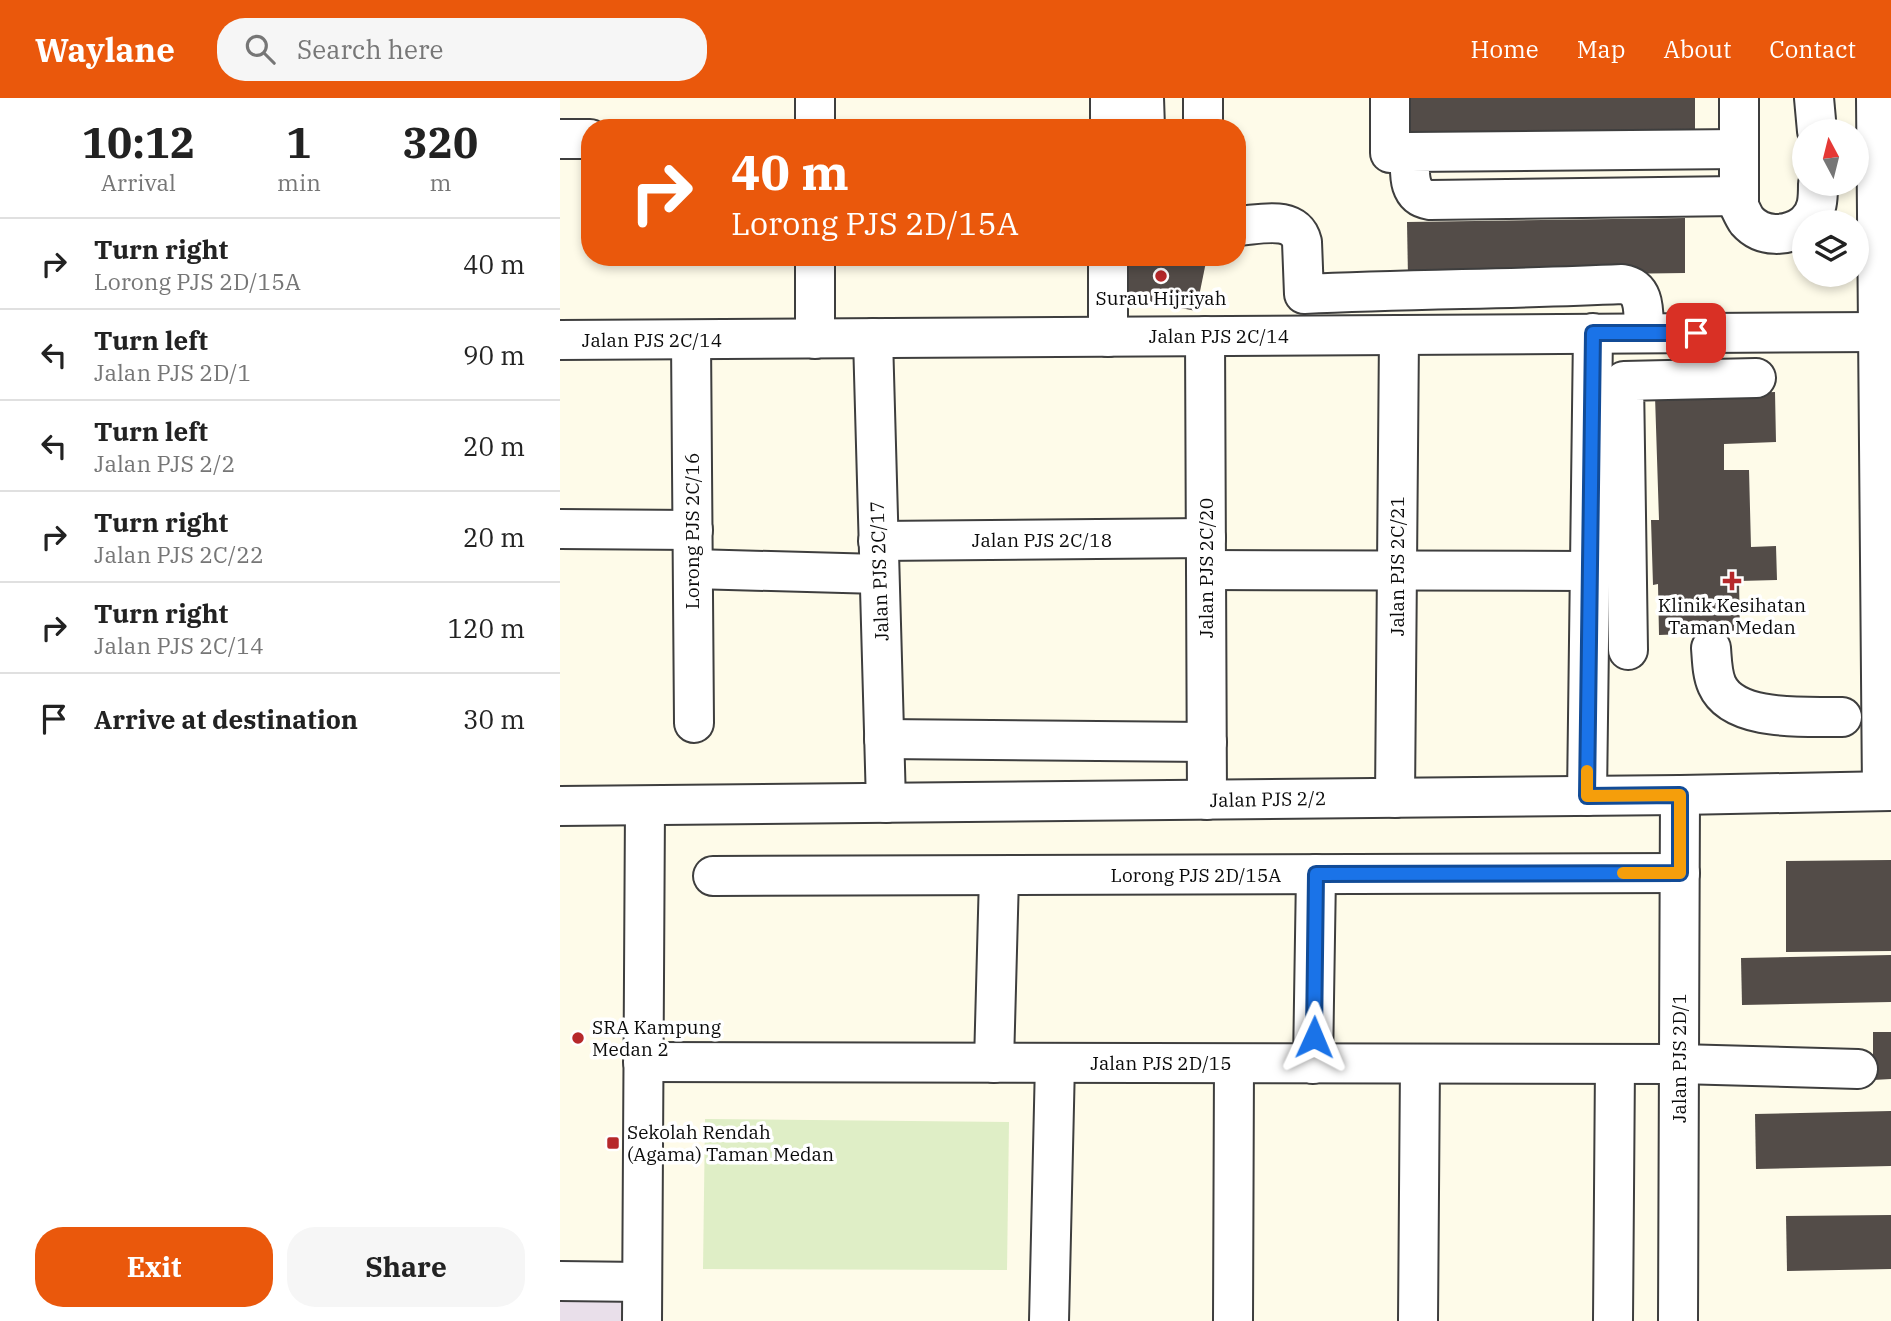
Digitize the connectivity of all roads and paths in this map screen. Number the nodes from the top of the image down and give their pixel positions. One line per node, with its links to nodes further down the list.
1 (815, 98): 8 (street)
2 (1110, 98): 9 (street)
3 (1144, 98): 10 (street)
4 (1203, 98): 11 (street)
5 (1390, 98): 17 (street)
6 (1739, 98): 16 (street)
7 (1814, 98): 12 (street)
8 (815, 119)
9 (1110, 119)
10 (1144, 119)
11 (1203, 119)
12 (1816, 119)
13 (1881, 122): 23 (street)
14 (560, 139): 15 (street)
15 (581, 139)
16 (1739, 149): 17 (street); 18 (street)
17 (1410, 152): 18 (street)
18 (1739, 201): 20 (street)
19 (1246, 225): 25 (street)
20 (1792, 231)
21 (815, 266): 30 (street)
22 (1108, 266): 28 (street)
23 (1878, 331): 25 (street, Jalan PJS 2C/14); 34 (street)
24 (1593, 333): 25 (street, Jalan PJS 2C/14); 26 (street, Jalan PJS 2C/14); 41 (street)
25 (1644, 333)
26 (1399, 335): 27 (street, Jalan PJS 2C/14); 40 (street, Jalan PJS 2C/21)
27 (1205, 336): 28 (street, Jalan PJS 2C/14); 37 (street, Jalan PJS 2C/20)
28 (1108, 337): 29 (street, Jalan PJS 2C/14)
29 (873, 338): 30 (street, Jalan PJS 2C/14); 38 (street, Jalan PJS 2C/17)
30 (815, 339): 32 (street, Jalan PJS 2C/14)
31 (560, 340): 32 (street, Jalan PJS 2C/14)
32 (691, 340): 36 (street, Lorong PJS 2C/16)
33 (1756, 378): 44 (street)
34 (1885, 378): 42 (street)
35 (560, 528): 36 (street)
36 (693, 530): 39 (street, Lorong PJS 2C/16)
37 (1206, 554): 38 (street, Jalan PJS 2C/18); 40 (street, Jalan PJS 2C/18); 48 (street, Jalan PJS 2C/20)
38 (879, 557): 39 (street, Jalan PJS 2C/18); 47 (street, Jalan PJS 2C/17)
39 (693, 569): 46 (street, Lorong PJS 2C/16)
40 (1397, 570): 41 (street, Jalan PJS 2C/18); 52 (street, Jalan PJS 2C/21)
41 (1590, 571): 51 (street)
42 (1885, 582): 49 (street)
43 (1711, 648): 45 (street)
44 (1628, 650)
45 (1842, 716)
46 (694, 723)
47 (884, 739): 48 (street); 54 (street, Jalan PJS 2C/17)
48 (1207, 742): 53 (street, Jalan PJS 2C/20)
49 (1886, 791): 50 (street, Jalan PJS 2/2)
50 (1680, 795): 51 (street, Jalan PJS 2/2); 57 (street, Jalan PJS 2D/1)
51 (1587, 796): 52 (street, Jalan PJS 2/2)
52 (1395, 798): 53 (street, Jalan PJS 2/2)
53 (1207, 800): 54 (street, Jalan PJS 2/2)
54 (886, 803): 56 (street, Jalan PJS 2/2)
55 (560, 806): 56 (street, Jalan PJS 2/2)
56 (645, 806): 61 (street)
57 (1680, 873): 58 (street, Lorong PJS 2D/15A); 68 (street, Jalan PJS 2D/1)
58 (1316, 874): 60 (street, Lorong PJS 2D/15A); 65 (street)
59 (713, 876): 60 (street, Lorong PJS 2D/15A)
60 (999, 876): 62 (street)
61 (643, 1062): 62 (street, Jalan PJS 2D/15); 71 (street)
62 (994, 1063): 63 (street, Jalan PJS 2D/15)
63 (1055, 1063): 64 (street, Jalan PJS 2D/15); 73 (street)
64 (1234, 1063): 65 (street, Jalan PJS 2D/15); 74 (street)
65 (1313, 1064): 66 (street, Jalan PJS 2D/15)
66 (1420, 1064): 67 (street, Jalan PJS 2D/15); 75 (street)
67 (1615, 1064): 68 (street, Jalan PJS 2D/15); 76 (street)
68 (1679, 1064): 69 (street, Jalan PJS 2D/15); 77 (street, Jalan PJS 2D/1)
69 (1858, 1069)
70 (560, 1281): 71 (street)
71 (642, 1282): 72 (street)
72 (642, 1321)
73 (1049, 1321)
74 (1233, 1321)
75 (1418, 1321)
76 (1613, 1321)
77 (1678, 1321)

